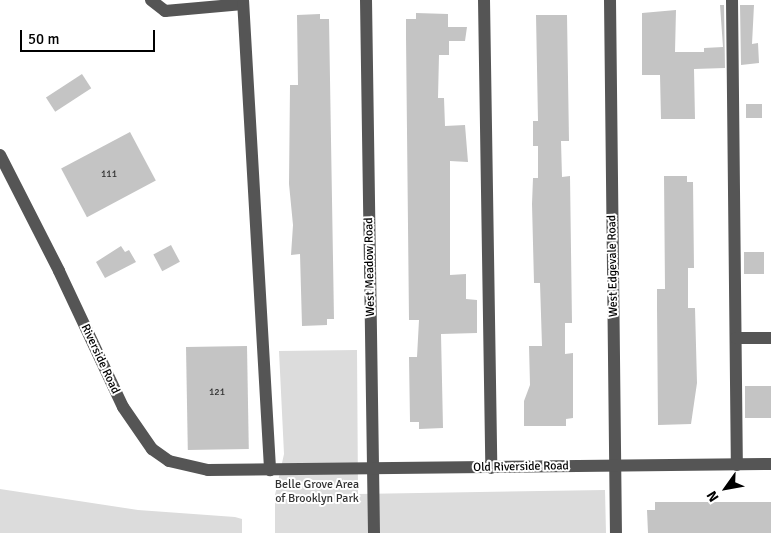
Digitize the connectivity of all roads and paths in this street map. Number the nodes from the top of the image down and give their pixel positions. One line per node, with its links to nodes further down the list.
1 (151, 0): 6 (street)
2 (366, 0): 14 (street, West Meadow Road)
3 (484, 0): 13 (street)
4 (610, 0): 12 (street, West Edgevale Road)
5 (732, 0): 8 (street)
6 (243, 2): 15 (street)
7 (0, 155): 15 (street, Riverside Road)
8 (736, 338): 9 (street); 11 (street)
9 (771, 338)
10 (771, 464): 11 (street, Old Riverside Road)
11 (737, 465): 12 (street, Old Riverside Road)
12 (616, 466): 13 (street, Old Riverside Road); 17 (street, West Edgevale Road)
13 (491, 468): 14 (street, Old Riverside Road)
14 (372, 469): 15 (street, Old Riverside Road); 16 (street, West Meadow Road)
15 (270, 470)
16 (374, 533)
17 (616, 533)

